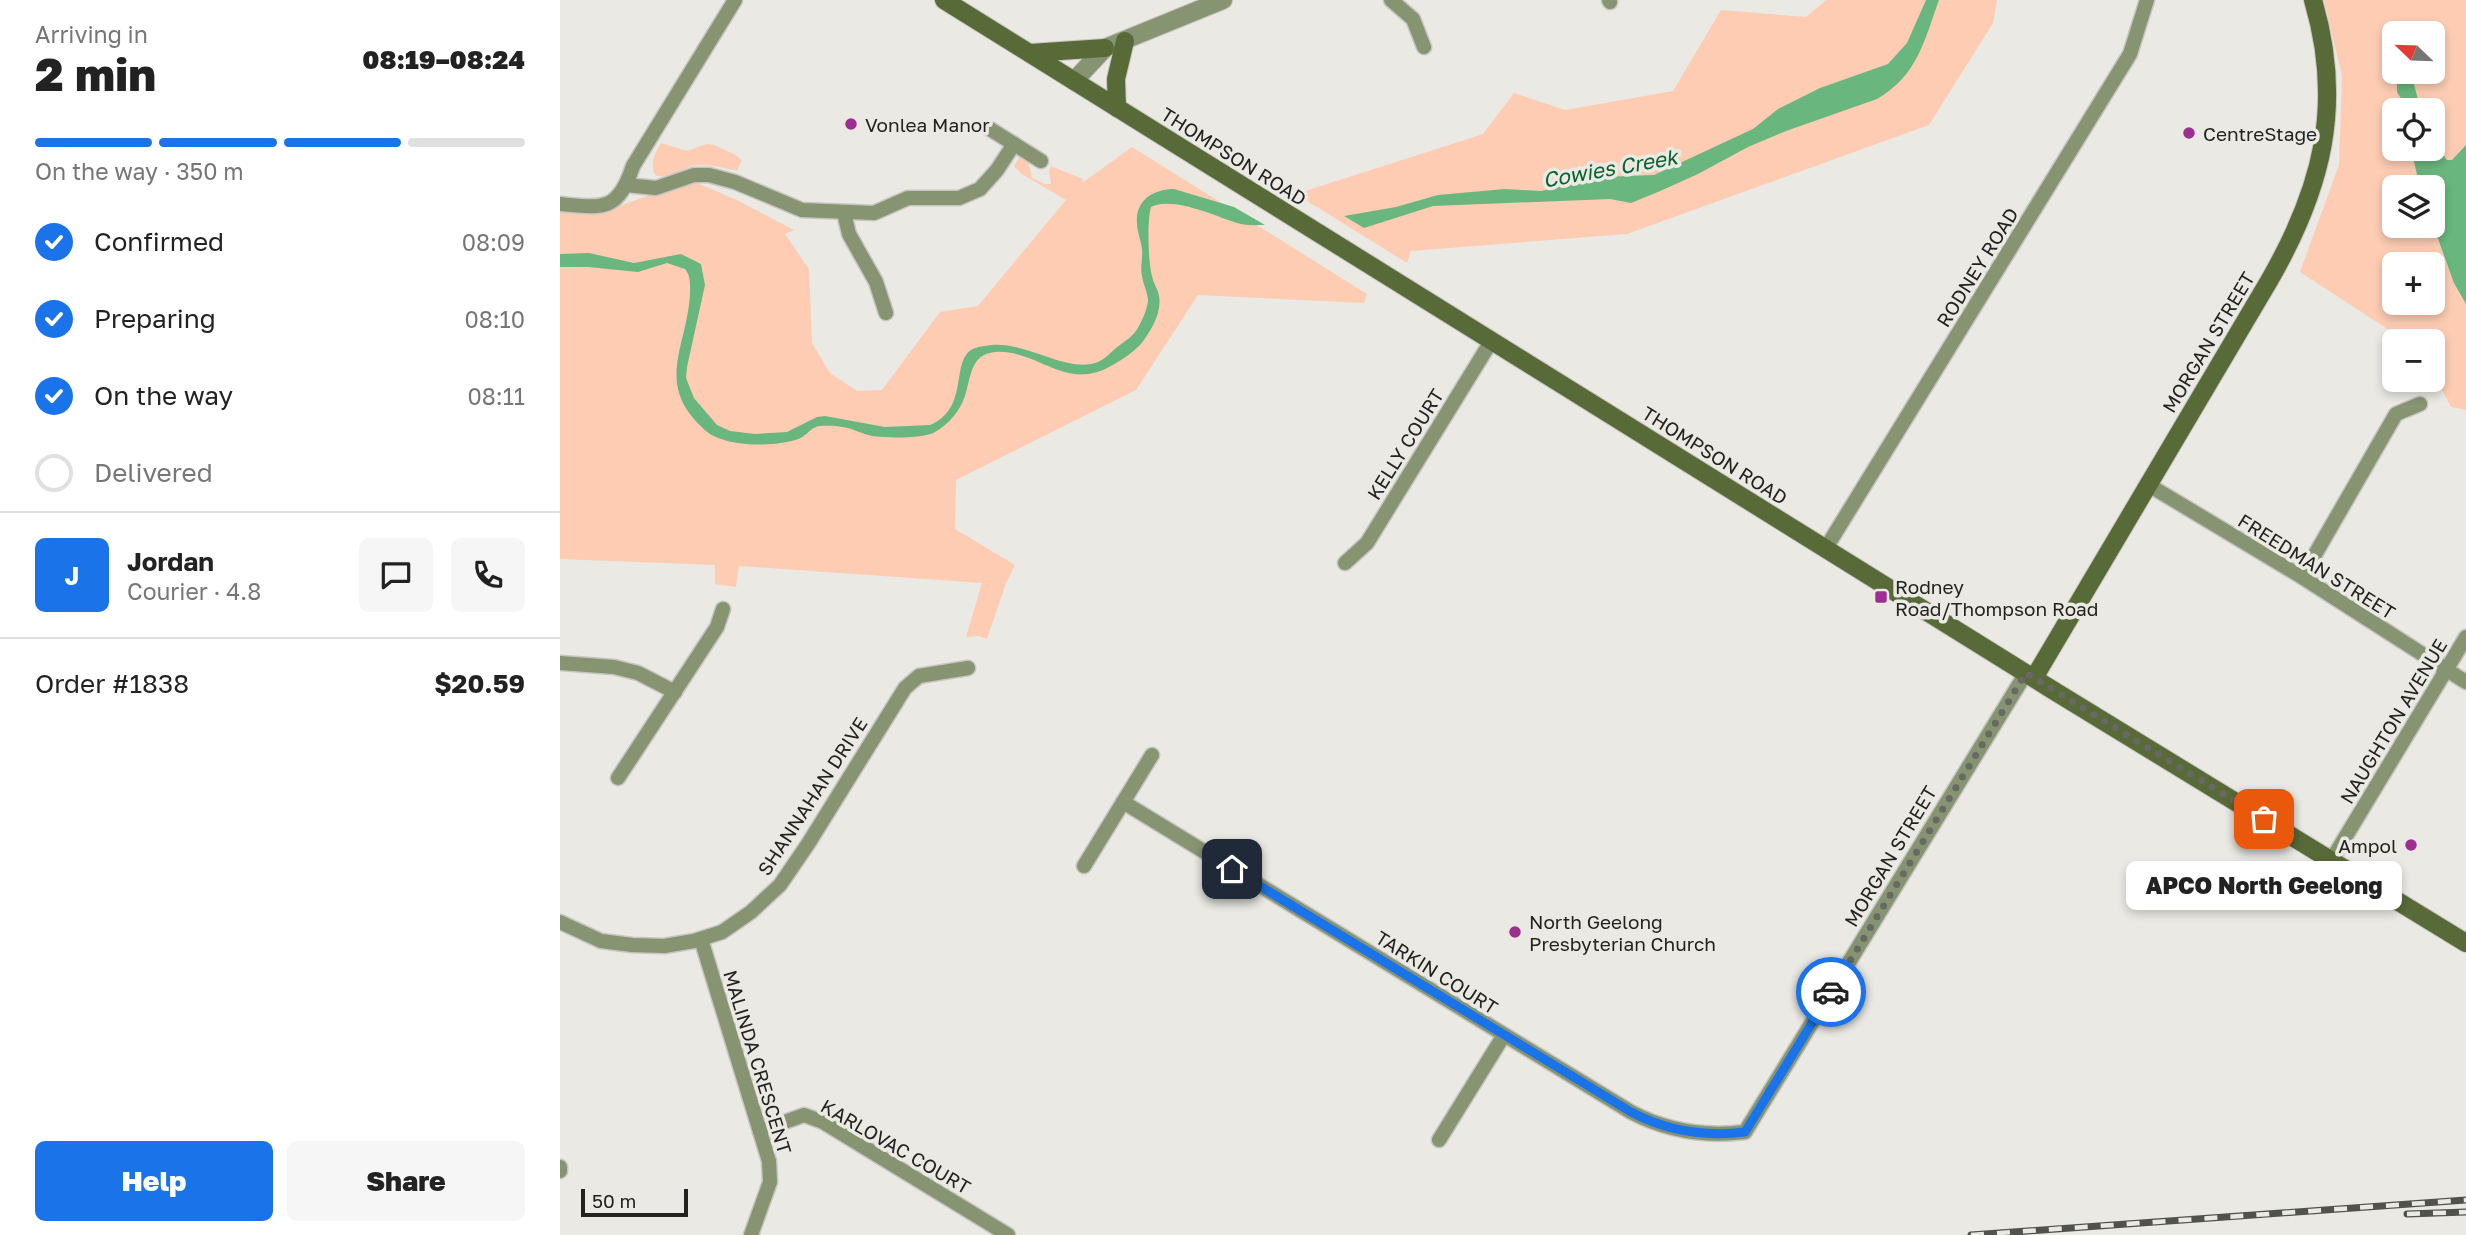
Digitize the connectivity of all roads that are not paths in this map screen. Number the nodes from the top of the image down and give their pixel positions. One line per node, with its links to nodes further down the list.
1 (736, 0): 16 (street)
2 (944, 0): 10 (main road, THOMPSON ROAD)
3 (1223, 0): 7 (street)
4 (1391, 0): 8 (street)
5 (2147, 0): 23 (street, RODNEY ROAD)
6 (2313, 0): 22 (main road, MORGAN STREET)
7 (1125, 41): 9 (street); 12 (main road)
8 (1424, 47)
9 (1105, 48): 10 (main road); 11 (street)
10 (1030, 53): 11 (main road, THOMPSON ROAD)
11 (1074, 81): 12 (main road, THOMPSON ROAD)
12 (1117, 108): 20 (main road, THOMPSON ROAD)
13 (990, 129): 14 (street)
14 (1014, 144): 15 (street); 18 (street)
15 (1041, 161)
16 (626, 185): 17 (street); 18 (street)
17 (560, 204)
18 (844, 213): 19 (street)
19 (886, 313)
20 (1492, 340): 23 (main road, THOMPSON ROAD); 24 (street, KELLY COURT)
21 (2420, 404): 25 (street)
22 (2147, 484): 25 (street, FREEDMAN STREET); 31 (main road, MORGAN STREET)
23 (1826, 548): 31 (main road, THOMPSON ROAD)
24 (1345, 563)
25 (2302, 577): 30 (street, FREEDMAN STREET)
26 (723, 609): 33 (street)
27 (2466, 637): 30 (street, NAUGHTON AVENUE)
28 (560, 663): 33 (street)
29 (968, 668): 40 (street, SHANNAHAN DRIVE)
30 (2446, 670): 32 (street, FREEDMAN STREET); 37 (street, NAUGHTON AVENUE)
31 (2030, 676): 37 (main road, THOMPSON ROAD); 44 (street, MORGAN STREET)
32 (2466, 682)
33 (675, 692): 35 (street)
34 (1152, 755): 36 (street)
35 (618, 778)
36 (1123, 802): 38 (street); 42 (street, TARKIN COURT)
37 (2331, 860): 41 (main road, THOMPSON ROAD)
38 (1084, 866)
39 (560, 922): 40 (street, SHANNAHAN DRIVE)
40 (701, 939): 43 (street, MALINDA CRESCENT)
41 (2466, 943)
42 (1504, 1035): 44 (street, TARKIN COURT); 45 (street)
43 (760, 1131): 46 (street, MALINDA CRESCENT); 47 (street, KARLOVAC COURT)
44 (1745, 1132)
45 (1439, 1140)
46 (751, 1235)
47 (1007, 1235)

